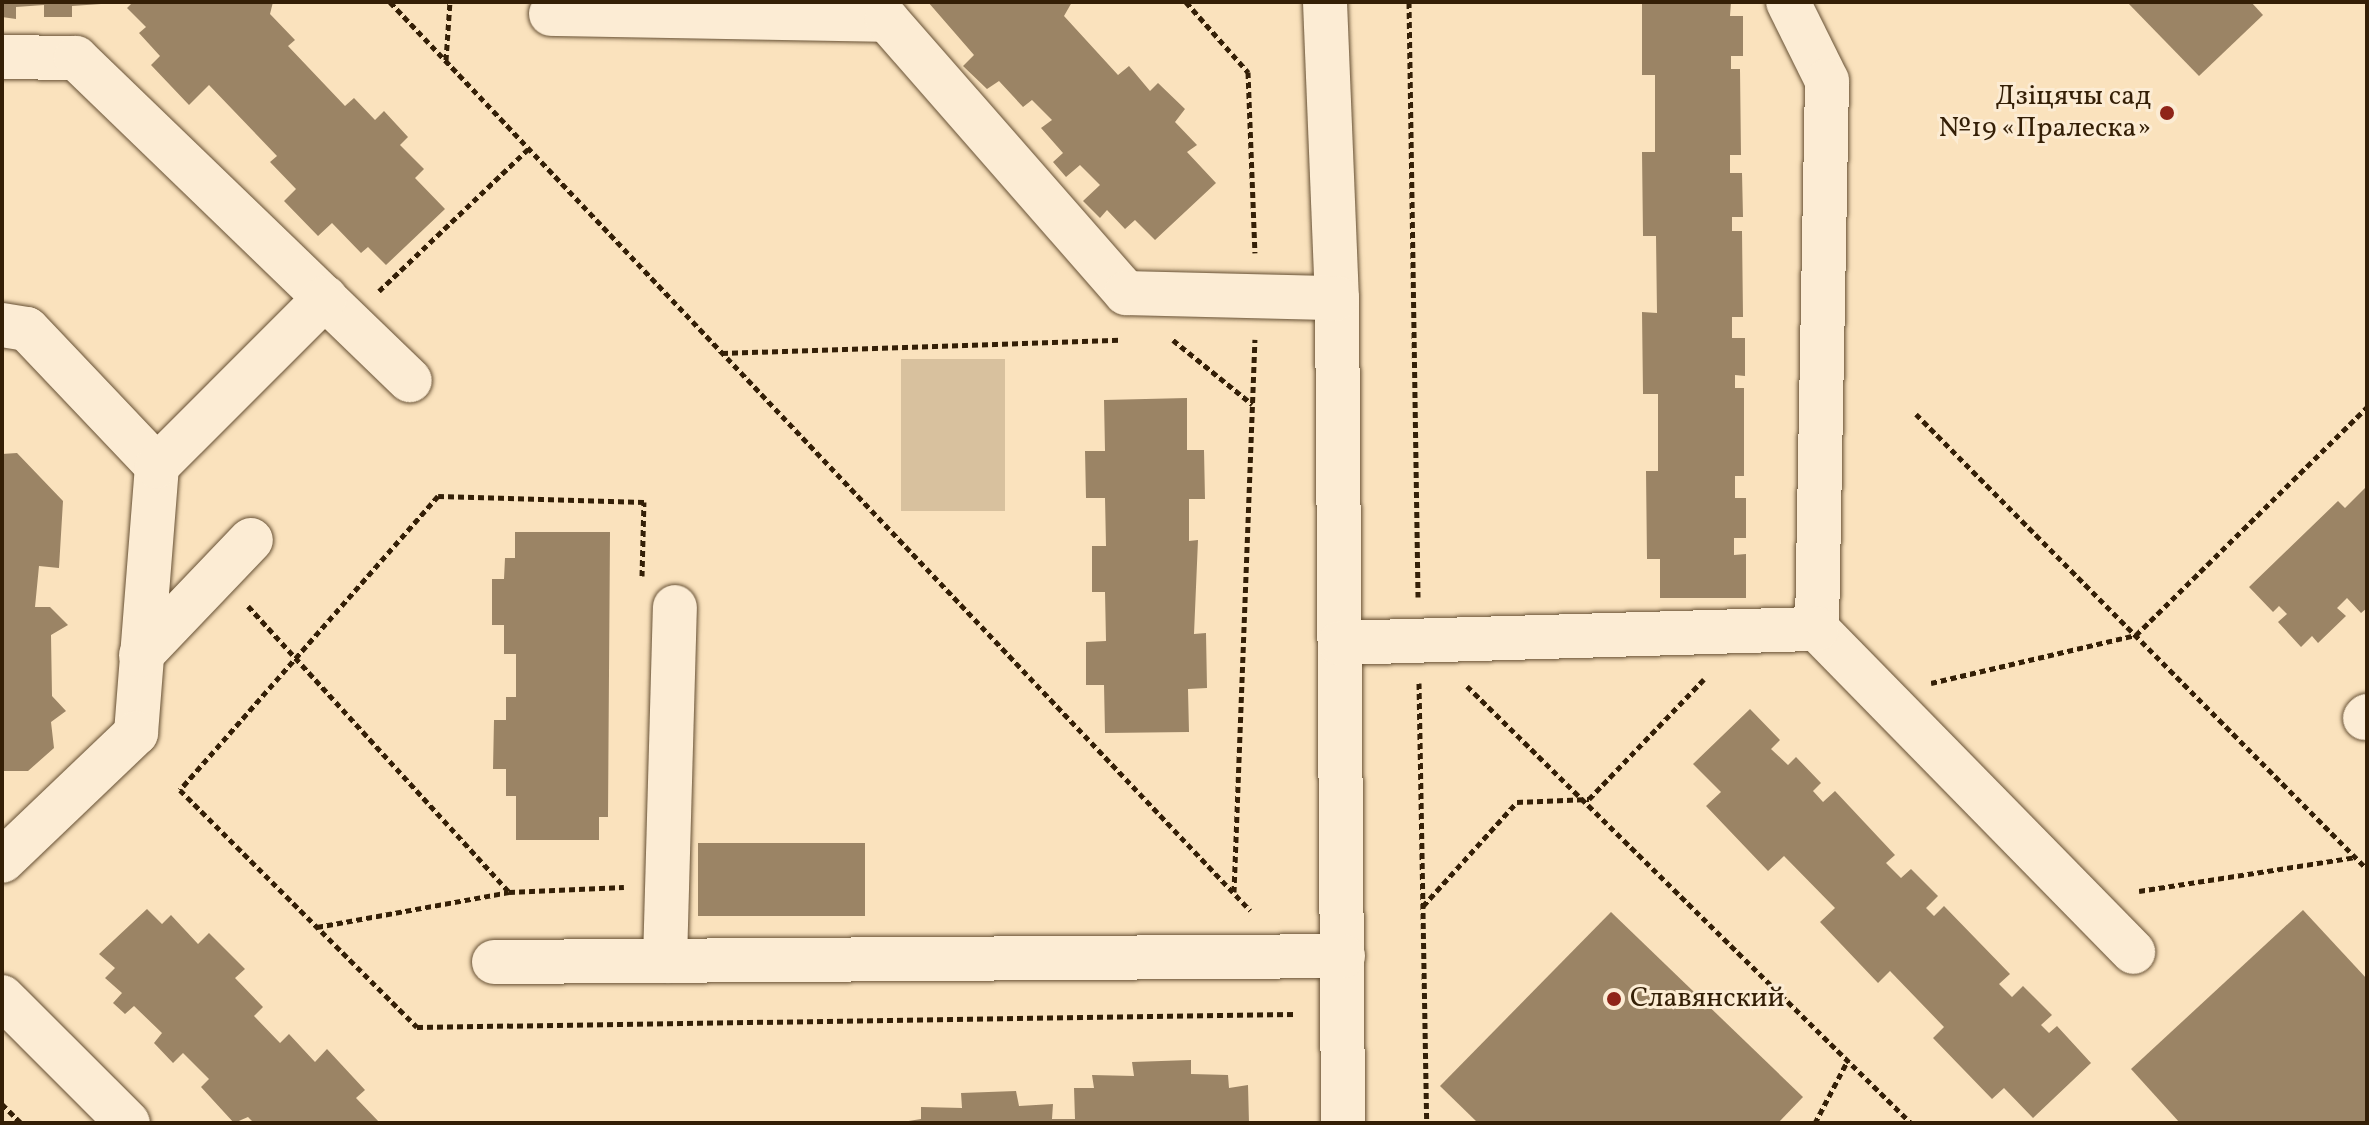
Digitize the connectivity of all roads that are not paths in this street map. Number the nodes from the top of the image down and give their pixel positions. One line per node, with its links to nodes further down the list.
1 (1325, 2): 6 (street)
2 (1788, 2): 12 (street)
3 (551, 14): 6 (street)
4 (2, 57): 5 (street)
5 (325, 298): 8 (street); 9 (street)
6 (1337, 298): 13 (street)
7 (2, 325): 9 (street)
8 (410, 380)
9 (157, 466): 14 (street)
10 (251, 540): 14 (street)
11 (675, 607): 18 (street)
12 (1817, 629): 13 (street); 16 (street)
13 (1340, 643): 17 (street)
14 (141, 655): 15 (street)
15 (2, 861)
16 (2133, 952)
17 (1343, 956): 18 (street); 22 (street)
18 (665, 961): 19 (street)
19 (494, 962)
20 (2, 997): 21 (street)
21 (128, 1123)
22 (1343, 1123)

